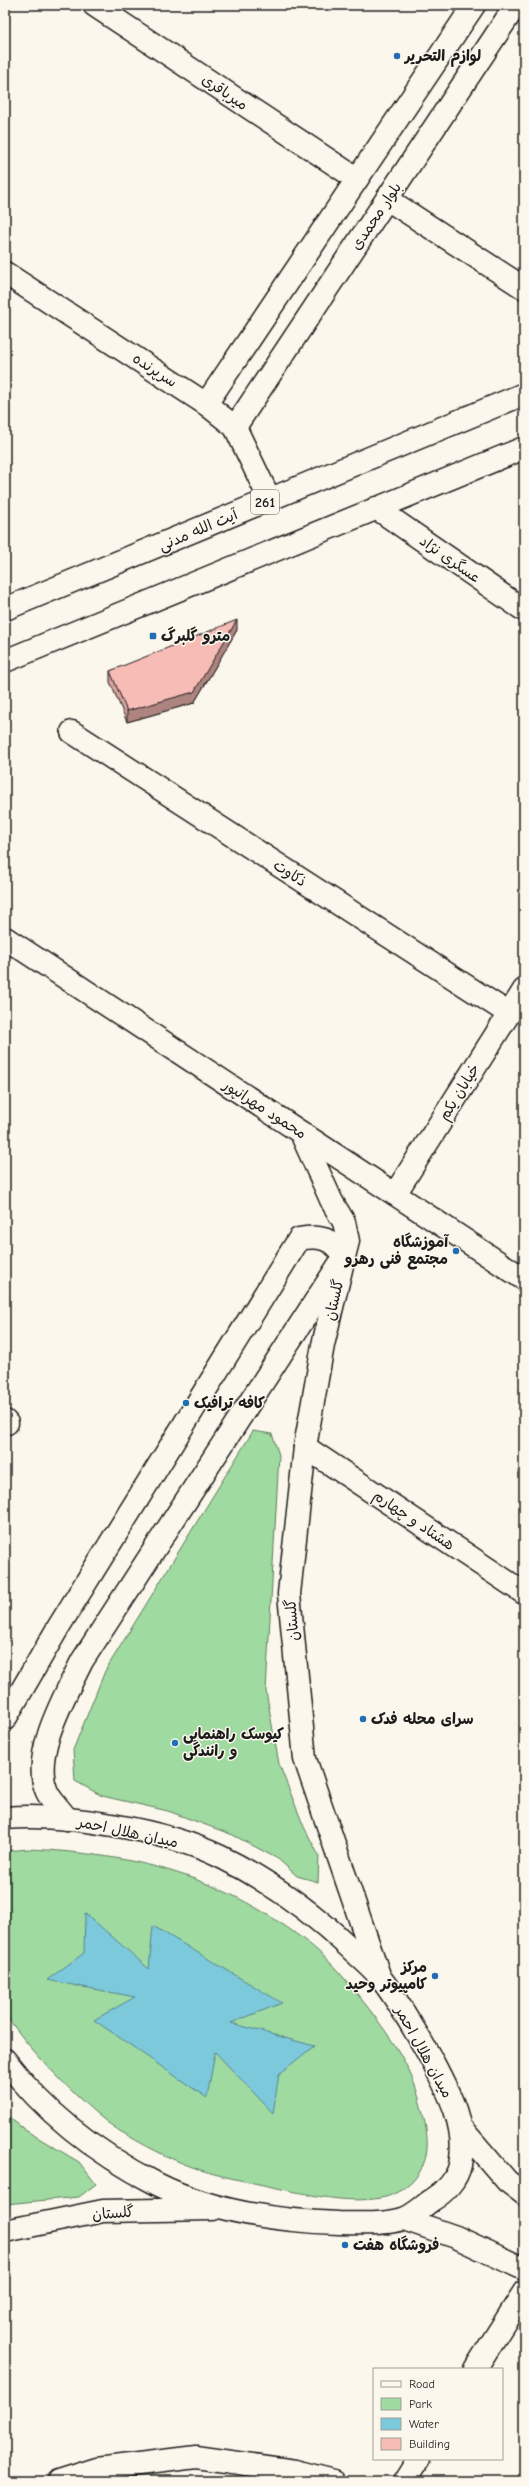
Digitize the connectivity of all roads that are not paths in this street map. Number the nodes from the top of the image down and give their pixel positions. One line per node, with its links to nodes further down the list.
1 (94, 5): 4 (street, میرباقری)
2 (474, 5): 4 (street)
3 (516, 5): 5 (street, بلوار محمدی)
4 (357, 179): 9 (street)
5 (387, 199): 7 (street); 10 (street, بلوار محمدی)
6 (5, 273): 9 (street, سرپرنده)
7 (524, 288)
8 (524, 394): 12 (street, آیت الله مدنی / 261)
9 (206, 404): 10 (street, سرپرنده)
10 (235, 427): 12 (street, سرپرنده)
11 (524, 448): 13 (street)
12 (270, 500): 14 (street, آیت الله مدنی / 261)
13 (376, 508): 15 (street, عسگری نژاد); 16 (street)
14 (6, 608)
15 (524, 610)
16 (5, 661)
17 (72, 732): 20 (street, ذکاوت)
18 (5, 938): 21 (street, محمود مهرانپور)
19 (524, 990): 20 (street, خیابان یکم)
20 (508, 1013): 22 (street, خیابان یکم)
21 (301, 1133): 22 (street, محمود مهرانپور); 23 (street, گلستان)
22 (395, 1194): 24 (street, محمود مهرانپور)
23 (344, 1256): 25 (street, گلستان); 27 (street); 29 (street, گلستان)
24 (524, 1279)
25 (305, 1447): 26 (street, هشتاد و چهارم); 30 (street, گلستان)
26 (524, 1593)
27 (5, 1719)
28 (5, 1818): 29 (street, میدان هلال احمر)
29 (67, 1819): 30 (street, میدان هلال احمر)
30 (379, 1975): 32 (street, میدان هلال احمر)
31 (5, 2060): 34 (street, میدان هلال احمر)
32 (462, 2129): 33 (street); 35 (street, میدان هلال احمر)
33 (524, 2194)
34 (223, 2209): 35 (street, میدان هلال احمر); 36 (street, گلستان)
35 (404, 2219): 37 (street)
36 (5, 2231)
37 (524, 2269)
38 (524, 2292): 39 (street)
39 (476, 2368)
40 (417, 2460): 43 (street)
41 (59, 2481): 42 (street)
42 (334, 2481)
43 (404, 2481)

